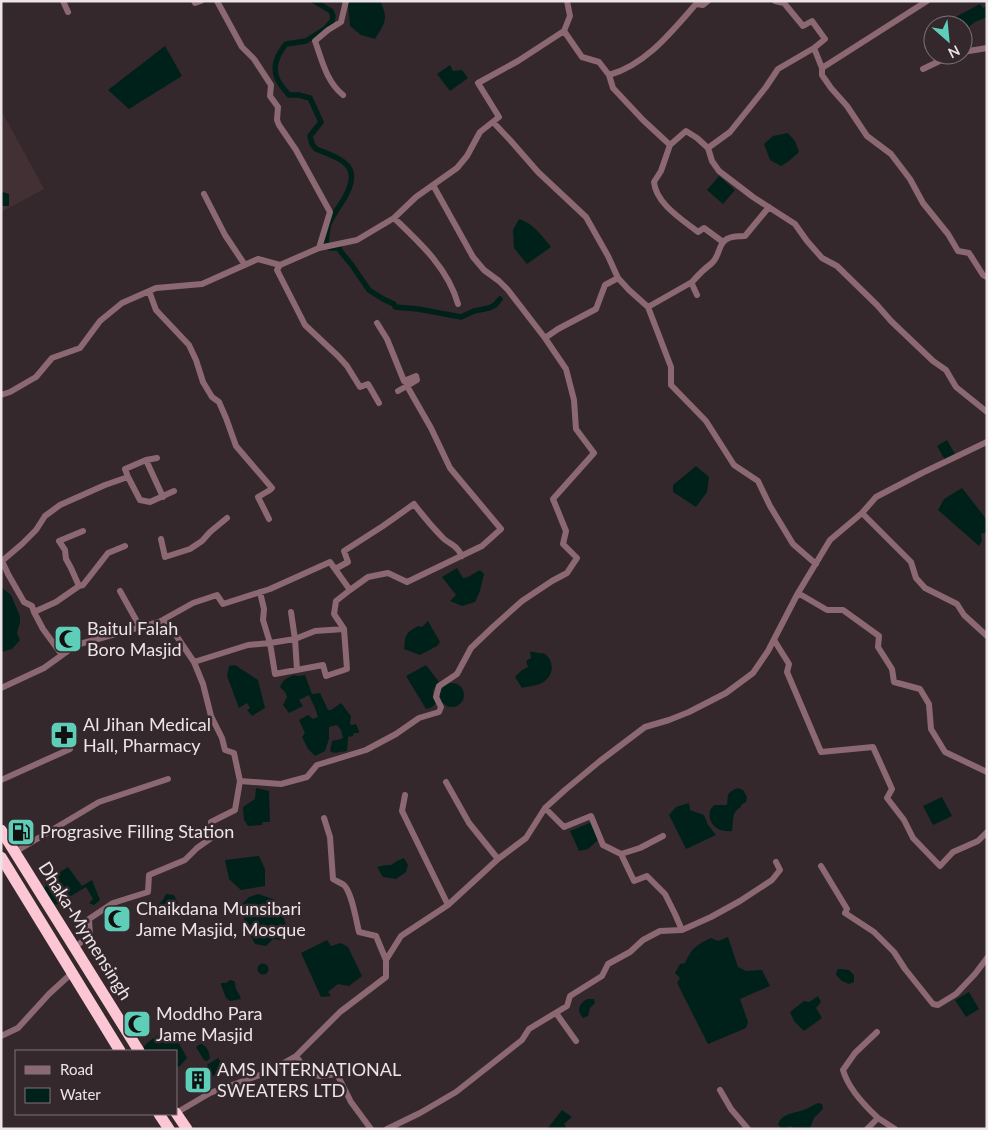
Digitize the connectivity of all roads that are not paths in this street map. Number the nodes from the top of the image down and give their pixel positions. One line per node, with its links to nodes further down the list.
1 (63, 1): 10 (street)
2 (194, 1): 3 (street)
3 (200, 1)
4 (217, 1): 28 (street)
5 (346, 1): 19 (street)
6 (567, 1): 11 (street)
7 (708, 1): 18 (street)
8 (775, 1): 12 (street)
9 (927, 1): 16 (street)
10 (68, 12)
11 (564, 31): 18 (street); 20 (street)
12 (814, 48): 16 (street); 22 (street)
13 (987, 48): 14 (street)
14 (973, 50)
15 (931, 65): 17 (street)
16 (822, 68): 31 (street)
17 (923, 69)
18 (609, 75): 21 (street)
19 (343, 95)
20 (493, 122): 23 (street); 32 (street)
21 (670, 145): 22 (street); 27 (street)
22 (708, 148): 25 (street)
23 (433, 185): 26 (street); 39 (street)
24 (204, 194): 29 (street)
25 (769, 206): 27 (street); 44 (street)
26 (394, 218): 28 (street); 36 (street)
27 (723, 242): 33 (street)
28 (319, 248): 30 (street)
29 (245, 265): 30 (street); 34 (street)
30 (280, 265): 43 (street)
31 (987, 277)
32 (618, 278): 37 (street); 39 (street)
33 (692, 282): 35 (street); 37 (street)
34 (149, 291): 42 (street); 53 (street)
35 (697, 295)
36 (458, 304)
37 (648, 307): 58 (street)
38 (377, 323): 40 (street)
39 (545, 338): 82 (street)
40 (407, 386): 41 (street); 57 (street)
41 (398, 391)
42 (1, 395)
43 (379, 403)
44 (987, 412)
45 (987, 442): 51 (street)
46 (157, 458): 47 (street)
47 (146, 460): 48 (street); 50 (street)
48 (128, 477): 50 (street); 65 (street)
49 (174, 491): 50 (street)
50 (163, 497)
51 (862, 513): 58 (street); 70 (street)
52 (227, 518): 55 (street)
53 (269, 519)
54 (84, 531): 60 (street)
55 (161, 539)
56 (125, 546): 60 (street)
57 (462, 556): 59 (street); 62 (street)
58 (816, 564): 64 (street)
59 (334, 569): 62 (street); 63 (street)
60 (79, 586): 65 (street)
61 (120, 590): 68 (street)
62 (350, 590): 69 (street)
63 (260, 592): 67 (street); 73 (street)
64 (798, 593): 72 (street); 79 (street)
65 (34, 612): 74 (street)
66 (291, 612): 71 (street)
67 (165, 619): 68 (street); 75 (street)
68 (140, 628): 74 (street)
69 (344, 629): 71 (street); 76 (street)
70 (987, 636)
71 (295, 639): 73 (street); 76 (street)
72 (774, 640): 85 (street); 88 (street)
73 (270, 643): 75 (street); 76 (street)
74 (62, 655): 77 (street)
75 (194, 662): 82 (street)
76 (298, 670)
77 (1, 688)
78 (70, 749): 81 (street)
79 (987, 772)
80 (168, 779): 90 (street)
81 (1, 780)
82 (240, 781): 98 (street)
83 (446, 782): 93 (street)
84 (405, 795): 96 (street)
85 (545, 808): 91 (street); 93 (street)
86 (324, 818): 100 (street)
87 (1, 830): 90 (highway, Dhaka-Mymensingh)
88 (987, 832)
89 (663, 836): 91 (street)
90 (15, 852): 98 (highway, Dhaka-Mymensingh)
91 (621, 854): 97 (street)
92 (1, 857): 101 (highway)
93 (498, 858): 96 (street)
94 (776, 862): 97 (street)
95 (821, 866): 99 (street)
96 (448, 906): 100 (street)
97 (682, 930): 102 (street)
98 (74, 948): 107 (highway, Dhaka-Mymensingh)
99 (987, 958)
100 (386, 960): 108 (street)
101 (73, 972): 104 (street); 106 (highway)
102 (556, 1012): 105 (street); 117 (street)
103 (877, 1032): 113 (street)
104 (1, 1036)
105 (576, 1041)
106 (119, 1050)
107 (138, 1050)
108 (296, 1056): 110 (street); 116 (street)
109 (720, 1090): 118 (street)
110 (178, 1112)
111 (160, 1115): 114 (highway)
112 (177, 1115): 115 (highway)
113 (878, 1118): 119 (street); 120 (street)
114 (169, 1129)
115 (186, 1129)
116 (371, 1129)
117 (387, 1129)
118 (748, 1129)
119 (867, 1129)
120 (895, 1129)

